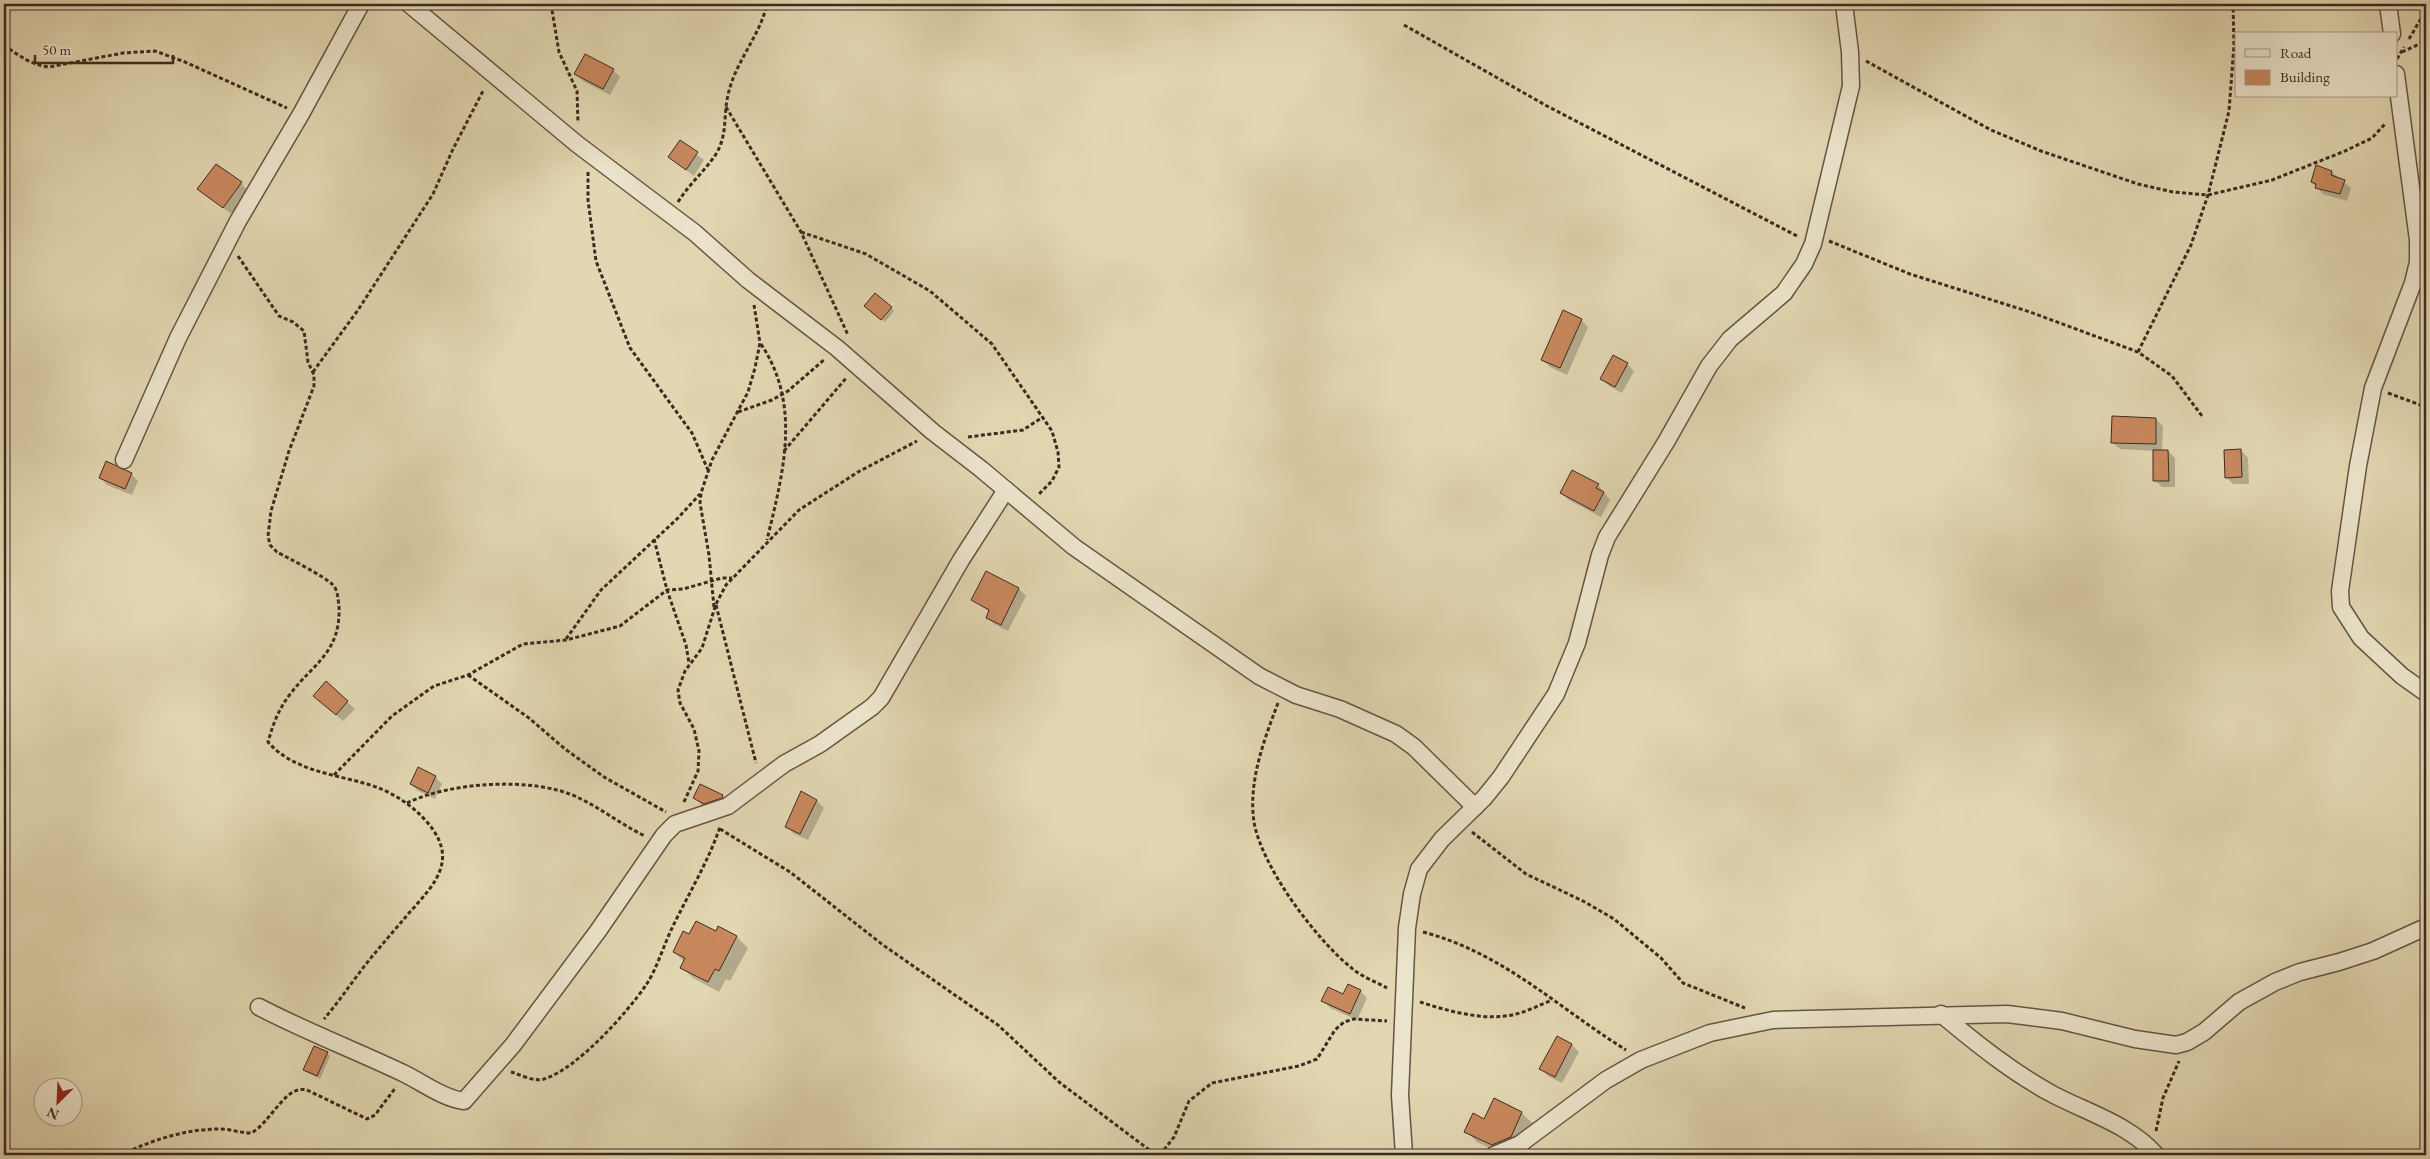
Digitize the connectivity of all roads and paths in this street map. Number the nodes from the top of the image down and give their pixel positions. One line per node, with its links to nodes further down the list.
1 (361, 4): 20 (street)
2 (409, 4): 16 (street)
3 (551, 4): 21 (path)
4 (767, 4): 18 (path)
5 (1844, 4): 13 (street)
6 (2233, 4): 23 (path)
7 (2388, 4): 10 (street)
8 (2426, 10): 14 (path)
9 (1404, 25): 26 (path)
10 (2392, 32)
11 (2426, 42): 14 (path)
12 (4, 45): 20 (path)
13 (1850, 52): 23 (path); 26 (street)
14 (2400, 53): 15 (path)
15 (2398, 56)
16 (494, 73): 21 (street); 33 (path)
17 (2398, 96): 19 (street)
18 (726, 107): 24 (path); 25 (path)
19 (2399, 107): 23 (path); 34 (street)
20 (301, 114): 27 (street)
21 (577, 144): 22 (street)
22 (590, 154): 24 (street); 43 (path)
23 (2208, 195): 31 (path)
24 (670, 215): 28 (street)
25 (801, 232): 30 (path); 39 (path)
26 (1814, 239): 31 (path); 63 (street)
27 (227, 241): 33 (path); 42 (street)
28 (748, 280): 29 (path); 30 (street)
29 (760, 343): 35 (path); 37 (path)
30 (843, 343): 32 (street); 35 (path)
31 (2138, 352): 38 (path)
32 (856, 365): 40 (street); 41 (path)
33 (313, 372): 59 (path)
34 (2373, 388): 36 (path); 58 (street)
35 (784, 394): 37 (path); 41 (path)
36 (2426, 407)
37 (738, 412): 43 (path)
38 (2202, 416)
39 (1043, 417): 40 (path); 46 (path)
40 (937, 435): 44 (street); 48 (path)
41 (784, 451): 48 (path)
42 (124, 460)
43 (708, 470): 45 (path)
44 (1006, 490): 46 (street); 60 (street)
45 (701, 493): 47 (path); 50 (path)
46 (1024, 506): 57 (street)
47 (654, 539): 51 (path); 54 (path)
48 (766, 542): 49 (path)
49 (732, 578): 50 (path); 52 (path)
50 (711, 581): 51 (path); 53 (path)
51 (667, 590): 54 (path); 55 (path)
52 (716, 604): 53 (path); 60 (path)
53 (714, 610): 55 (path)
54 (566, 640): 56 (path)
55 (690, 663): 64 (path)
56 (468, 675): 59 (path); 64 (path)
57 (1284, 689): 63 (street); 70 (path)
58 (2426, 693)
59 (334, 775): 61 (path)
60 (762, 780): 62 (street)
61 (407, 803): 67 (path); 76 (path)
62 (728, 806): 64 (street); 66 (path)
63 (1474, 807): 65 (street)
64 (676, 821): 67 (street)
65 (1461, 821): 69 (street); 74 (path)
66 (720, 829): 79 (path); 82 (path)
67 (659, 843): 79 (street)
68 (2426, 927): 77 (street)
69 (1408, 928): 70 (street); 71 (path)
70 (1404, 997): 71 (path); 75 (street)
71 (1552, 1000): 78 (path)
72 (259, 1007): 76 (street)
73 (1942, 1014): 74 (street); 77 (street); 86 (street)
74 (1773, 1020): 78 (street)
75 (1403, 1024): 83 (path); 84 (street)
76 (312, 1033): 80 (street)
77 (2187, 1042): 86 (path)
78 (1641, 1060): 85 (street)
79 (494, 1067): 80 (street)
80 (405, 1074): 81 (path)
81 (121, 1155)
82 (1156, 1155)
83 (1160, 1155)
84 (1404, 1155)
85 (1494, 1155)
86 (2156, 1155)

